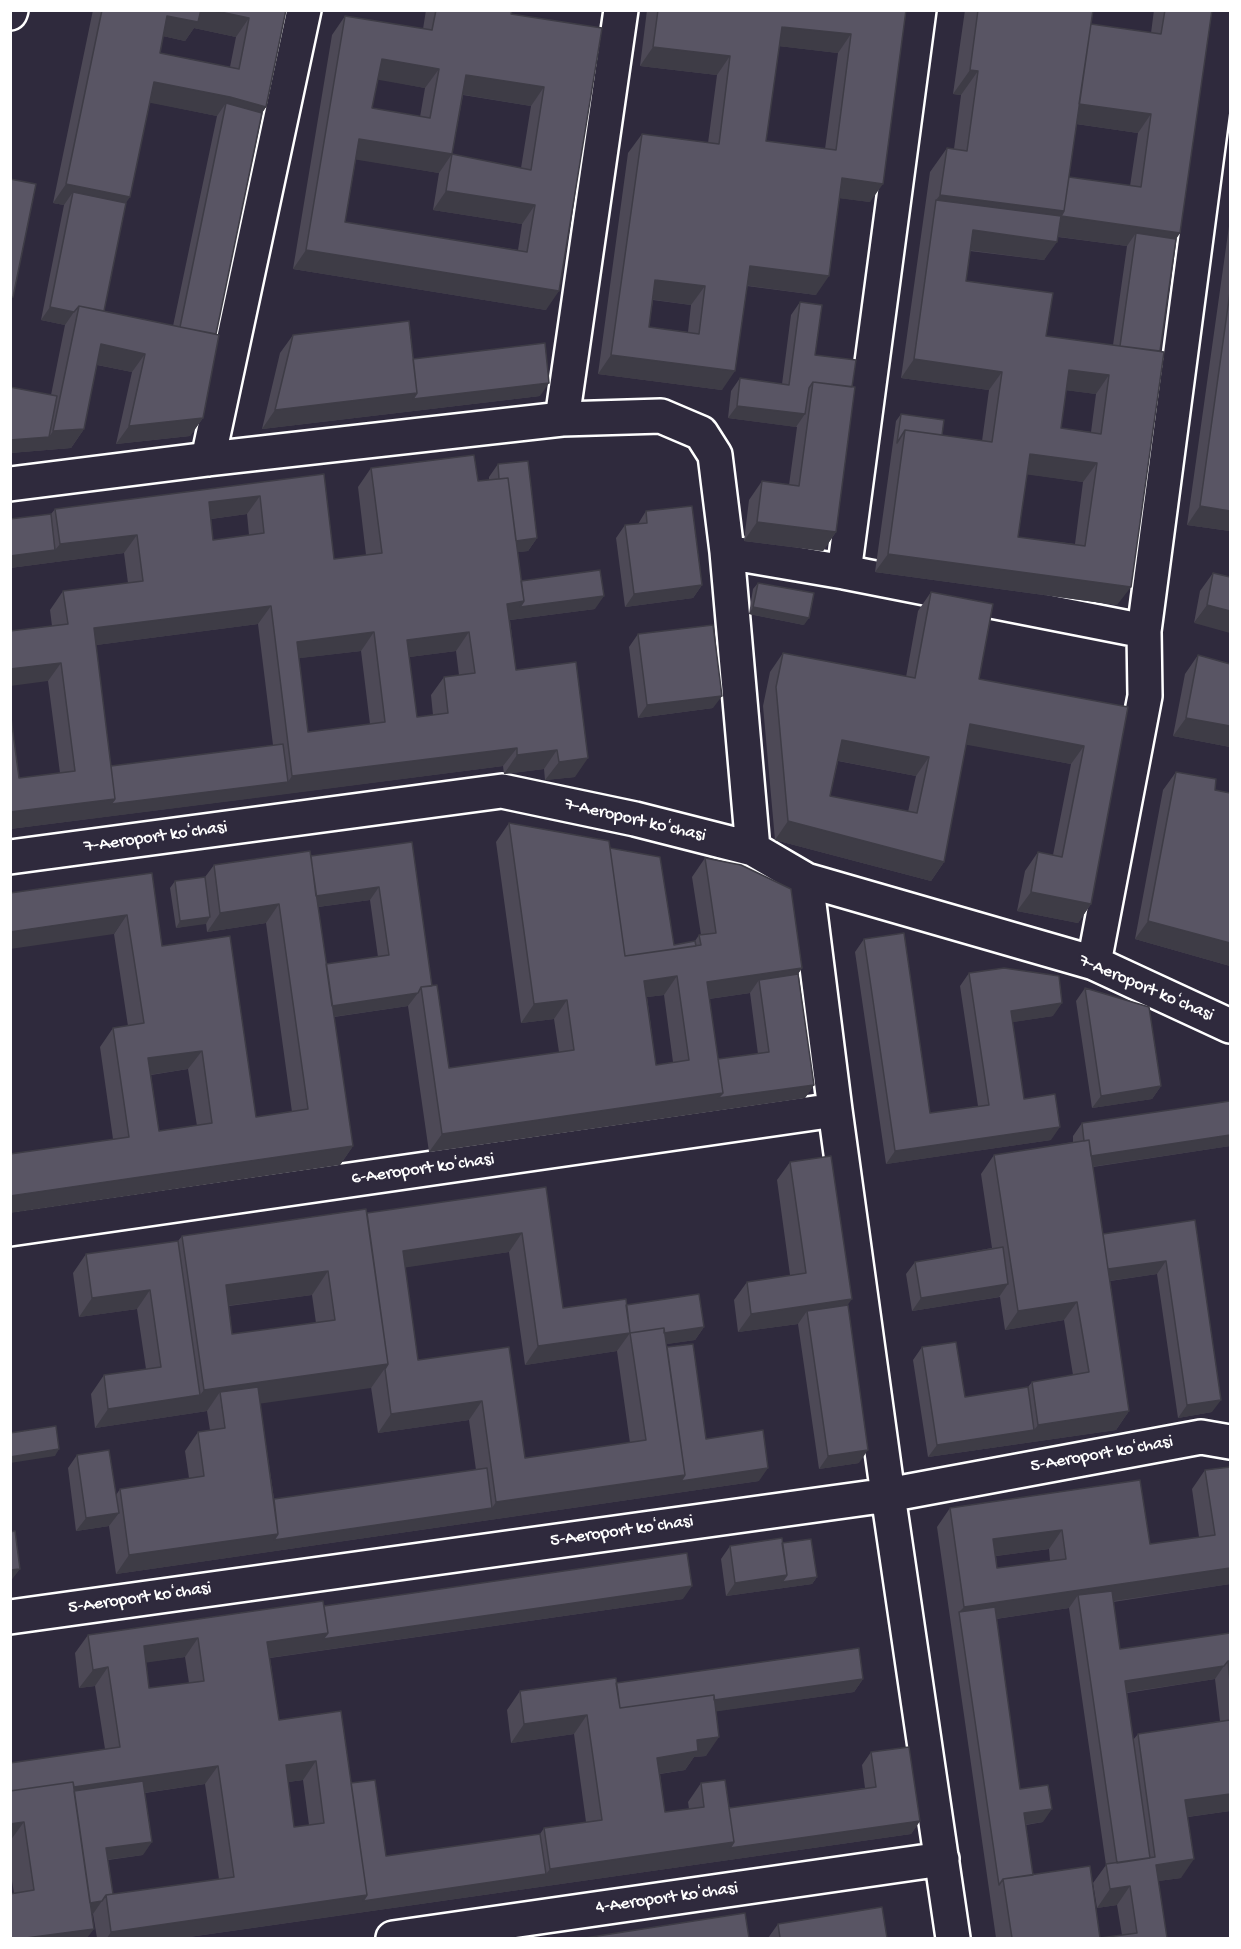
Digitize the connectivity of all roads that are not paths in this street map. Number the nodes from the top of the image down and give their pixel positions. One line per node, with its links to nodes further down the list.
1 (304, 10): 6 (street)
2 (621, 10): 5 (street)
3 (919, 10): 9 (street)
4 (1226, 10): 10 (street)
5 (562, 419): 6 (street); 8 (street)
6 (208, 459): 7 (street)
7 (10, 484)
8 (727, 552): 9 (street); 11 (street)
9 (844, 572): 10 (street)
10 (1144, 631): 14 (street)
11 (753, 849): 12 (street, 7-Aeroport koʻchasi); 13 (street, 7-Aeroport koʻchasi)
12 (10, 857)
13 (806, 880): 14 (street, 7-Aeroport koʻchasi); 16 (street)
14 (1094, 963): 15 (street, 7-Aeroport koʻchasi)
15 (1230, 1026)
16 (835, 1110): 17 (street, 6-Aeroport koʻchasi); 19 (street)
17 (10, 1229)
18 (1230, 1442): 19 (street, 5-Aeroport koʻchasi)
19 (888, 1495): 20 (street, 5-Aeroport koʻchasi); 21 (street)
20 (10, 1617)
21 (942, 1859): 22 (street, 4-Aeroport koʻchasi); 23 (street)
22 (393, 1938)
23 (953, 1938)

